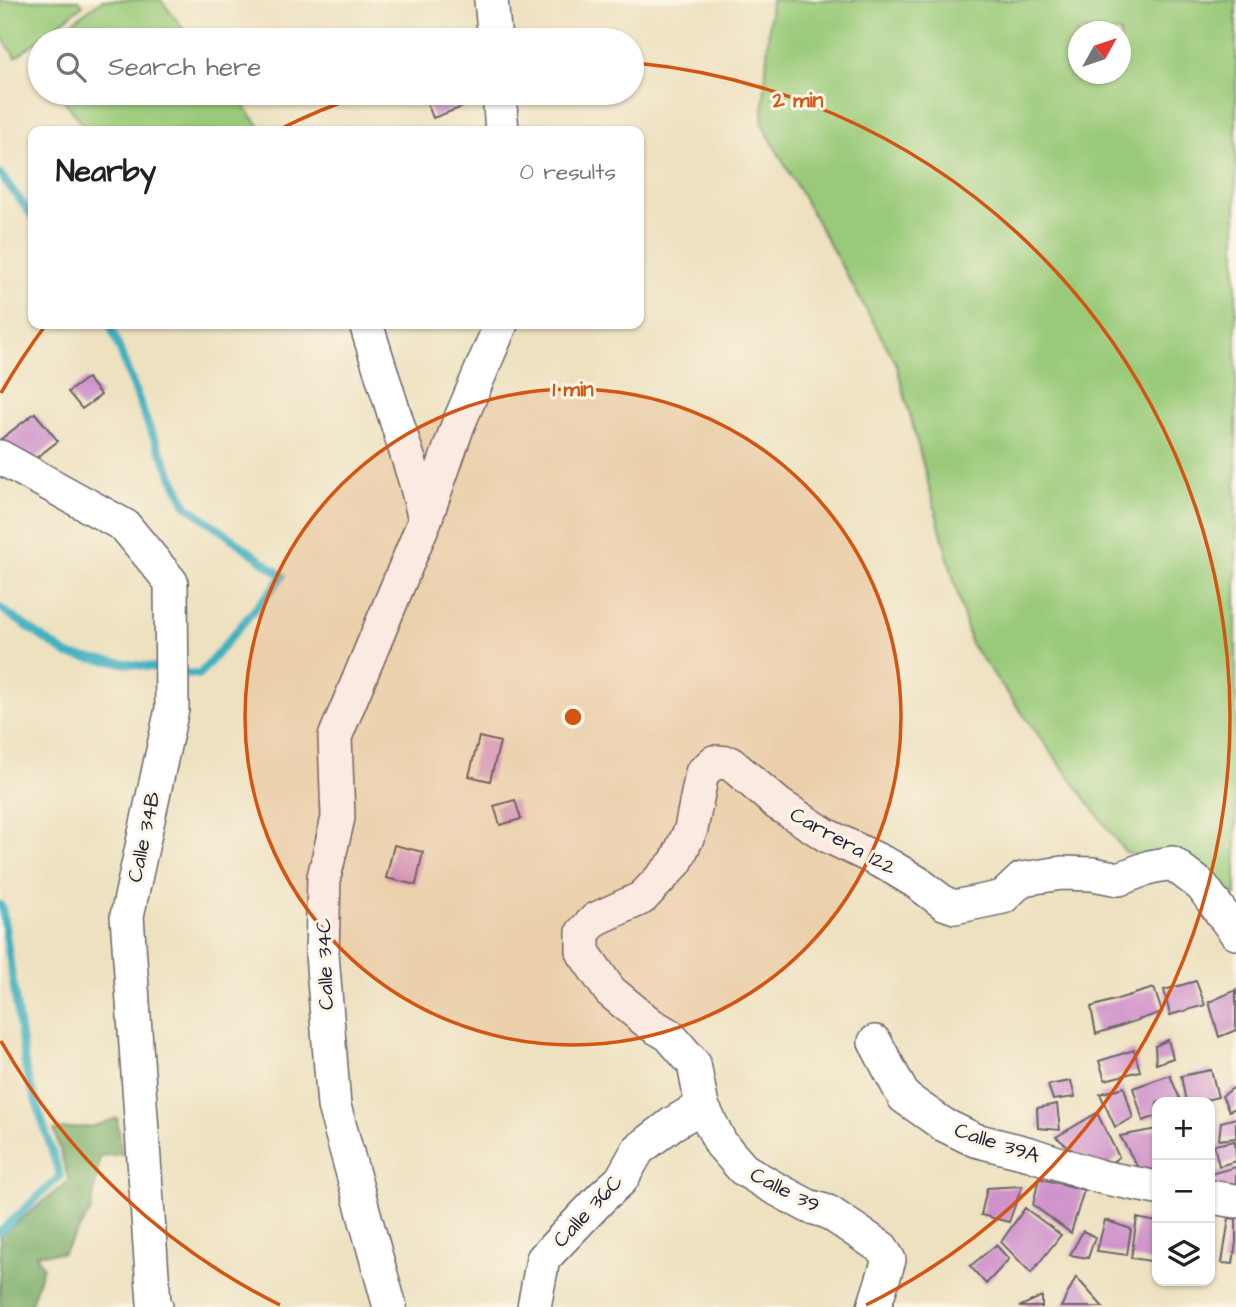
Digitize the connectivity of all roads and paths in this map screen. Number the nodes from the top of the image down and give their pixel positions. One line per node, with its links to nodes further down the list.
1 (491, 0): 2 (street)
2 (494, 28)
3 (500, 105): 4 (street)
4 (502, 126)
5 (368, 329): 8 (street)
6 (499, 329): 8 (street, Calle 34C)
7 (0, 457): 16 (street, Calle 34B)
8 (425, 520): 17 (street, Calle 34C)
9 (583, 932): 10 (street, Carrera 122); 12 (street, Calle 39)
10 (1236, 933)
11 (875, 1042): 13 (street, Calle 39A)
12 (702, 1106): 18 (street, Calle 36C); 19 (street, Calle 39)
13 (1152, 1187)
14 (1215, 1198): 15 (street)
15 (1236, 1200)
16 (156, 1307)
17 (390, 1307)
18 (534, 1307)
19 (874, 1307)

